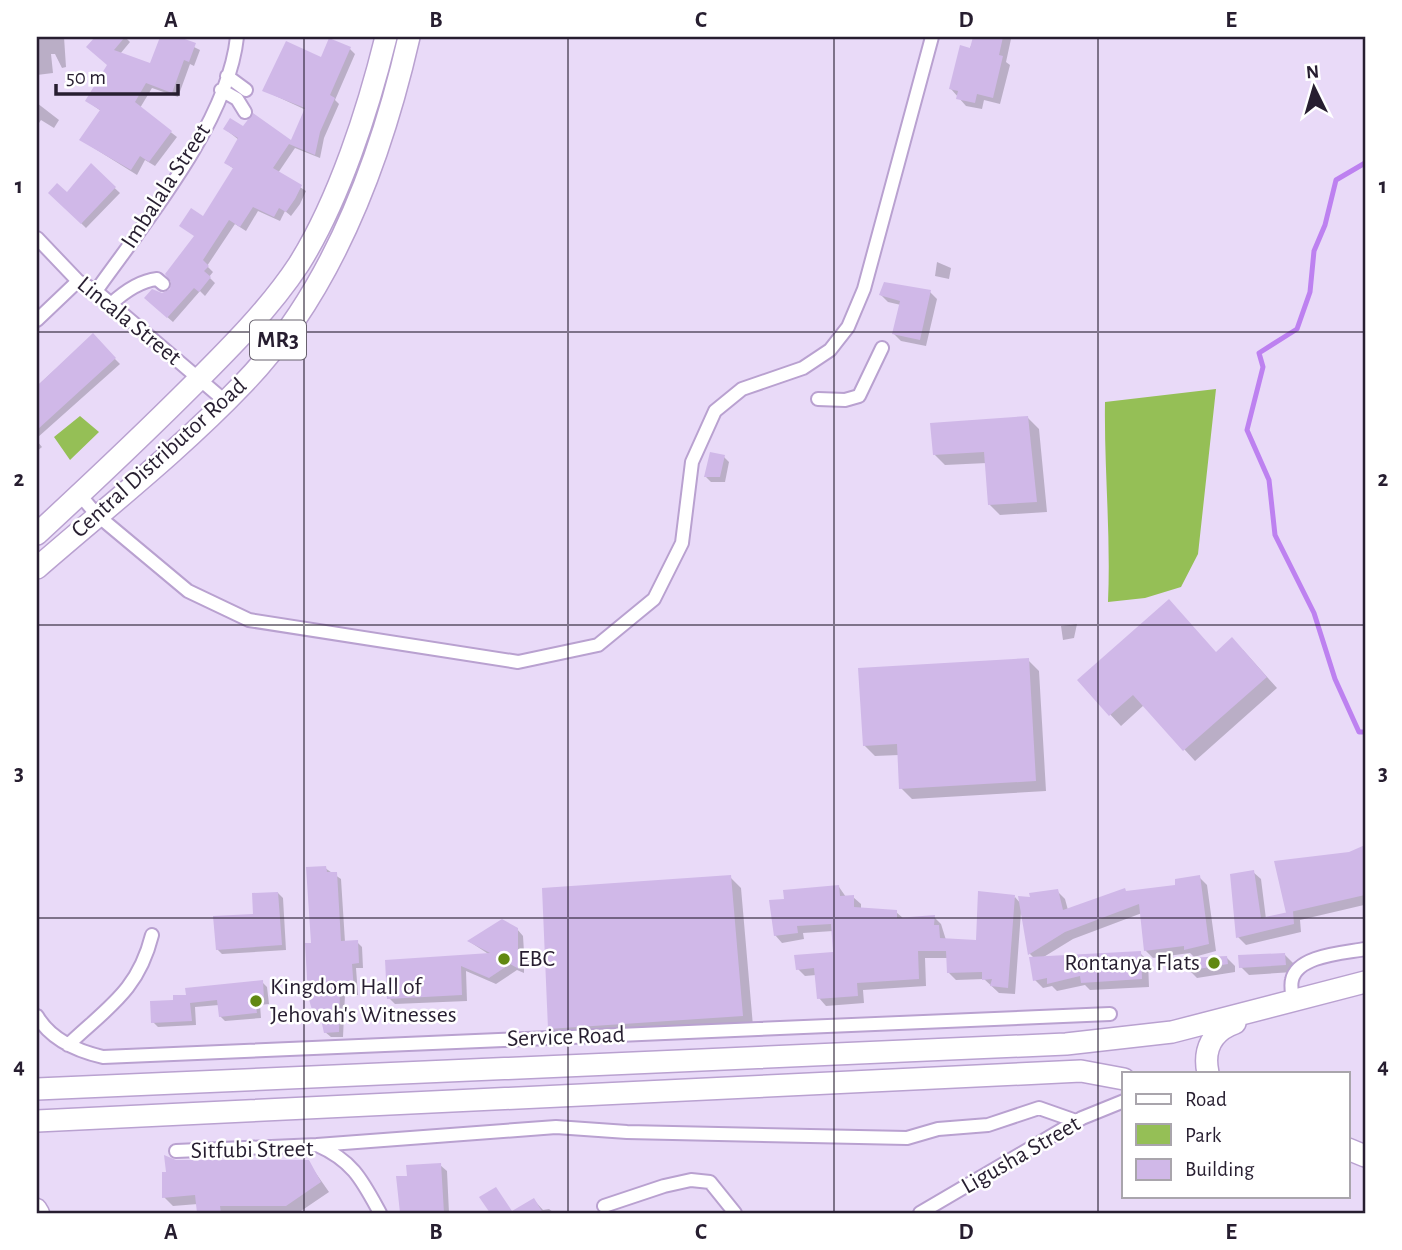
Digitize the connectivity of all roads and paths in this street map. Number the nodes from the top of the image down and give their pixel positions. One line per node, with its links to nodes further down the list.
1 (237, 37): 5 (street, Imbalala Street)
2 (386, 37): 16 (main road, Central Distributor Road / MR3)
3 (409, 37): 18 (main road, Central Distributor Road / MR3)
4 (932, 37): 20 (street)
5 (227, 76): 6 (street, Imbalala Street); 7 (street)
6 (221, 90): 8 (street); 12 (street, Imbalala Street)
7 (246, 90)
8 (245, 112)
9 (37, 238): 10 (street, Lincala Street)
10 (78, 281): 12 (street, Lincala Street); 14 (street)
11 (163, 284): 13 (street)
12 (96, 291): 13 (street, Lincala Street)
13 (111, 304): 16 (street, Lincala Street)
14 (37, 320)
15 (882, 348): 17 (street)
16 (200, 378): 18 (street, Lincala Street); 19 (main road, Central Distributor Road / MR3)
17 (818, 399)
18 (225, 401): 20 (main road, Central Distributor Road / MR3)
19 (79, 494): 20 (street); 21 (main road, Central Distributor Road / MR3)
20 (97, 515): 22 (main road, Central Distributor Road / MR3)
21 (37, 534)
22 (37, 568)
23 (152, 935): 29 (street)
24 (1365, 949): 26 (street)
25 (1365, 982): 26 (main road)
26 (1288, 1004): 30 (main road); 32 (main road)
27 (1110, 1014): 29 (street, Service Road)
28 (37, 1016): 29 (street, Service Road)
29 (68, 1045)
30 (1208, 1072)
31 (1122, 1079): 34 (main road)
32 (37, 1089)
33 (1122, 1102): 35 (street, Ligusha Street)
34 (37, 1121)
35 (1076, 1121): 36 (street); 43 (street, Ligusha Street)
36 (317, 1145): 37 (street, Sitfubi Street); 41 (street, Sitfubi Street)
37 (176, 1151)
38 (604, 1206): 42 (street)
39 (37, 1208): 40 (main road)
40 (40, 1213)
41 (380, 1213)
42 (735, 1213)
43 (920, 1213)

